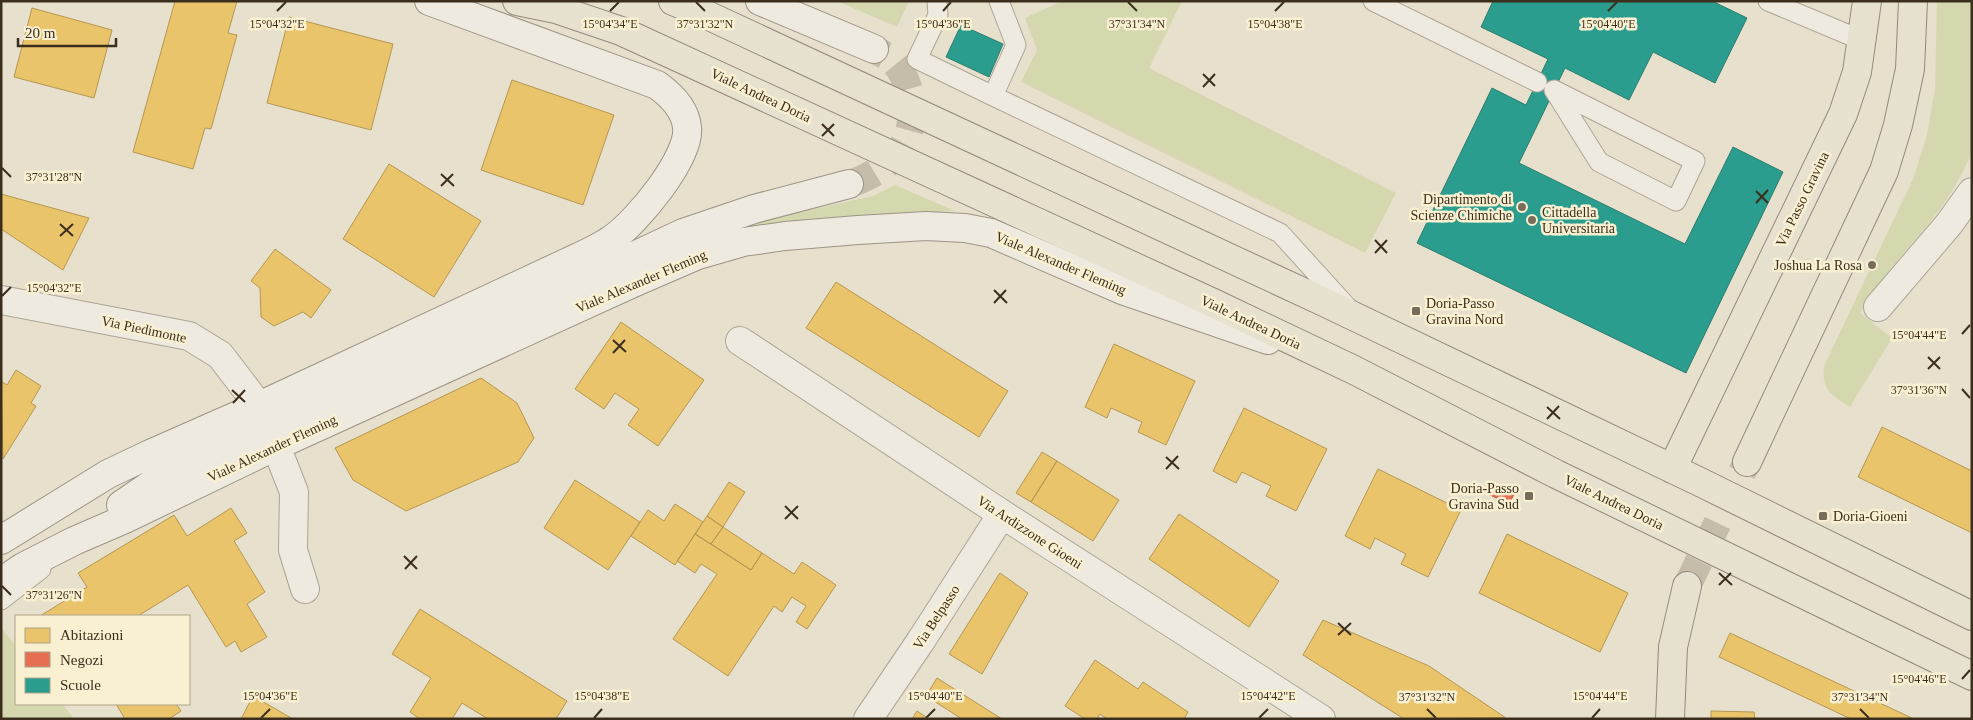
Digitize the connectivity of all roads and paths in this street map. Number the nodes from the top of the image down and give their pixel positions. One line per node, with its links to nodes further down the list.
1 (429, 1): 23 (main road)
2 (517, 1): 22 (main road, Viale Andrea Doria)
3 (673, 1): 20 (main road)
4 (760, 1): 12 (main road)
5 (937, 1): 15 (lane)
6 (999, 1): 15 (lane)
7 (1374, 1): 13 (lane)
8 (1768, 1): 11 (lane)
9 (1867, 1): 11 (main road, Via Passo Gravina)
10 (1913, 1): 25 (main road)
11 (1861, 40): 26 (main road, Via Passo Gravina)
12 (874, 49)
13 (1537, 82)
14 (1554, 90): 14 (lane)
15 (993, 96): 20 (lane)
16 (849, 184): 29 (main road)
17 (1972, 192): 19 (main road)
18 (1, 300): 23 (main road, Via Piedimonte)
19 (1878, 307)
20 (1356, 317): 26 (main road)
21 (740, 342): 27 (main road, Via Ardizzone Gioeni)
22 (1345, 366): 24 (main road, Viale Alexander Fleming); 35 (main road, Viale Andrea Doria)
23 (259, 406): 28 (main road)
24 (276, 446): 29 (main road, Viale Alexander Fleming); 32 (main road)
25 (1747, 462)
26 (1672, 469): 34 (main road)
27 (1002, 514): 36 (main road, Via Belpasso); 37 (main road, Via Ardizzone Gioeni)
28 (1, 540)
29 (74, 541): 30 (main road, Viale Alexander Fleming); 33 (lane)
30 (1, 582)
31 (1687, 586): 38 (main road)
32 (305, 589)
33 (1, 600)
34 (1972, 616)
35 (1972, 676)
36 (868, 719)
37 (1321, 719)
38 (1670, 719)

